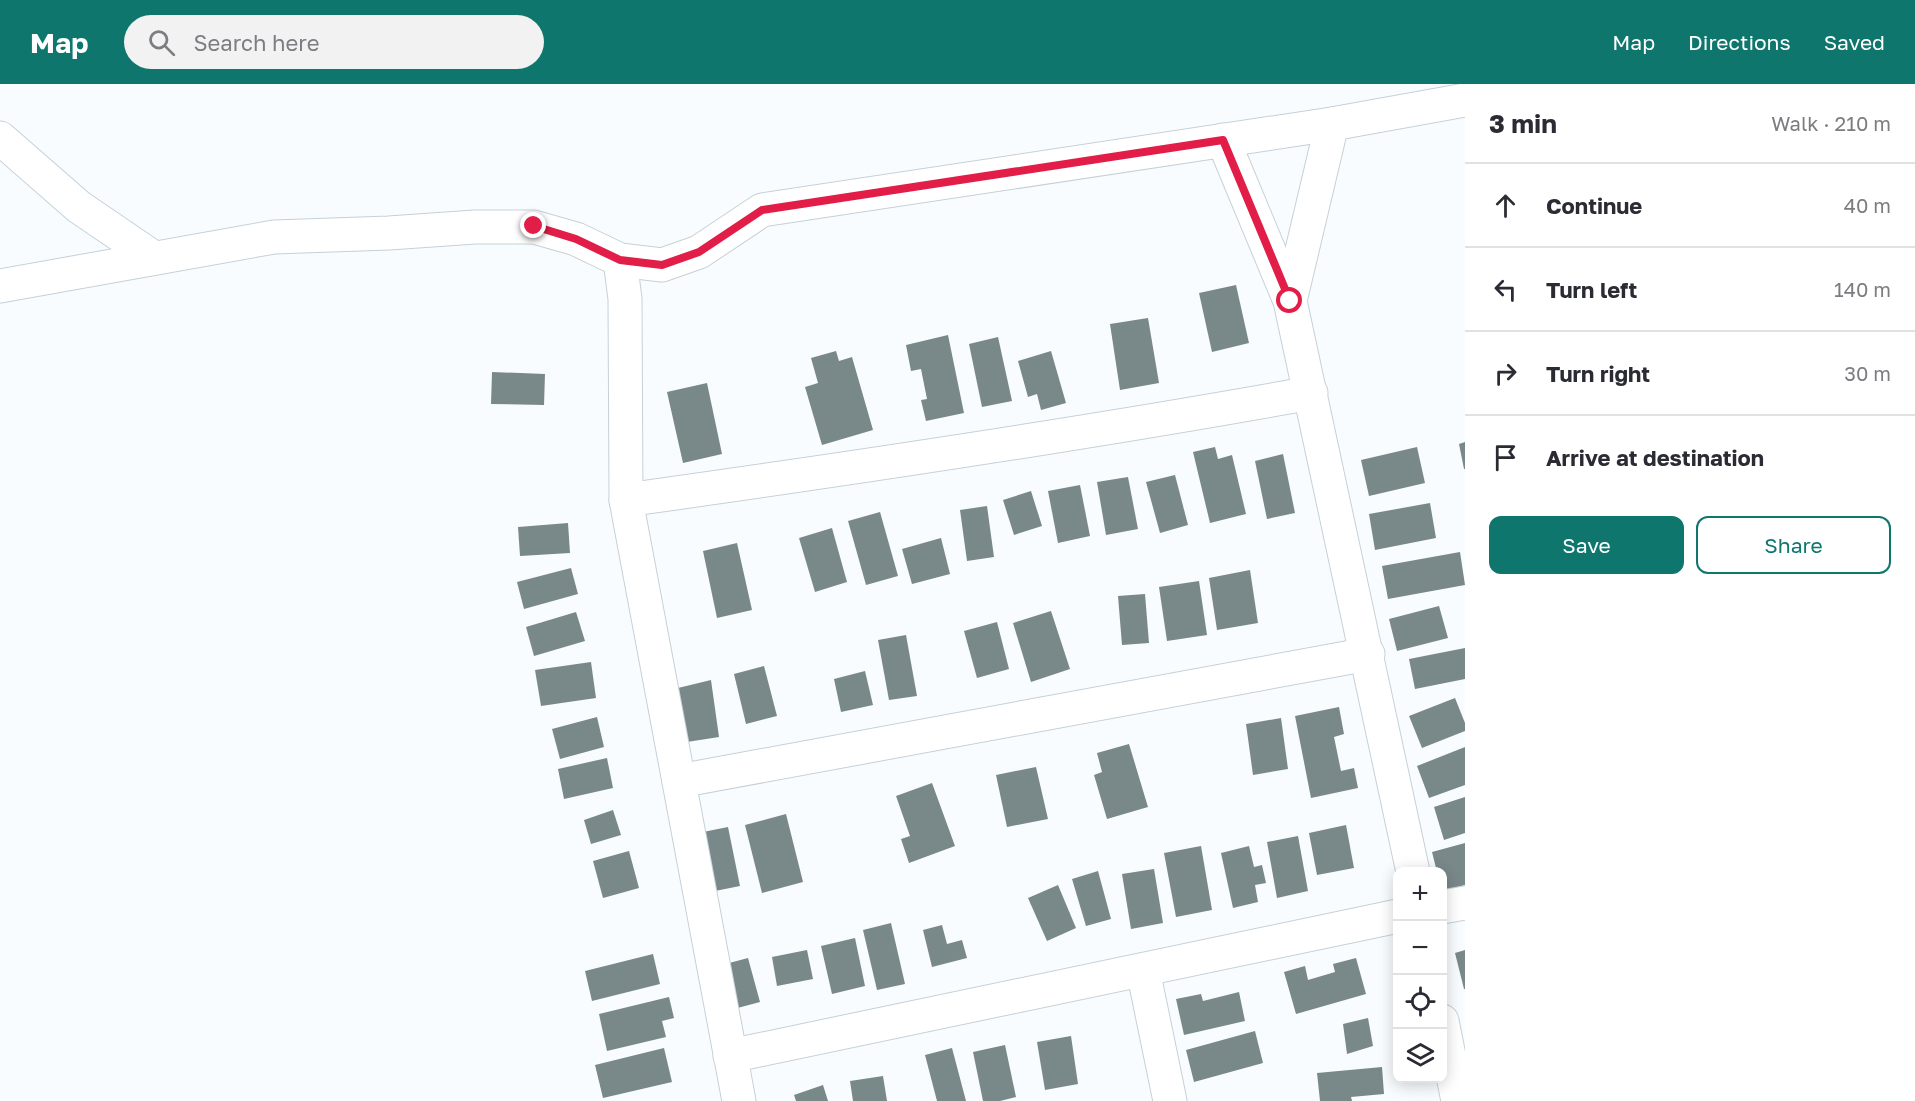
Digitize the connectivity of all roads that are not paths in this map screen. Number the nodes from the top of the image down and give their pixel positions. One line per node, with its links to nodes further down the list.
1 (1465, 100): 2 (street)
2 (1332, 124): 4 (street); 8 (street)
3 (0, 138): 5 (street)
4 (1223, 140): 6 (street); 8 (street)
5 (154, 258): 6 (street); 7 (street)
6 (620, 260): 10 (street)
7 (0, 286)
8 (1290, 301): 9 (street)
9 (1311, 393): 10 (street); 11 (street)
10 (626, 500): 12 (street)
11 (1368, 654): 12 (street); 13 (street)
12 (679, 781): 19 (street)
13 (1412, 867)
14 (1465, 903): 15 (street)
15 (1447, 907)
16 (1393, 917): 17 (street)
17 (1143, 970): 19 (street); 21 (street)
18 (1444, 1029): 22 (street)
19 (730, 1056): 20 (street)
20 (739, 1101)
21 (1170, 1101)
22 (1458, 1101)

